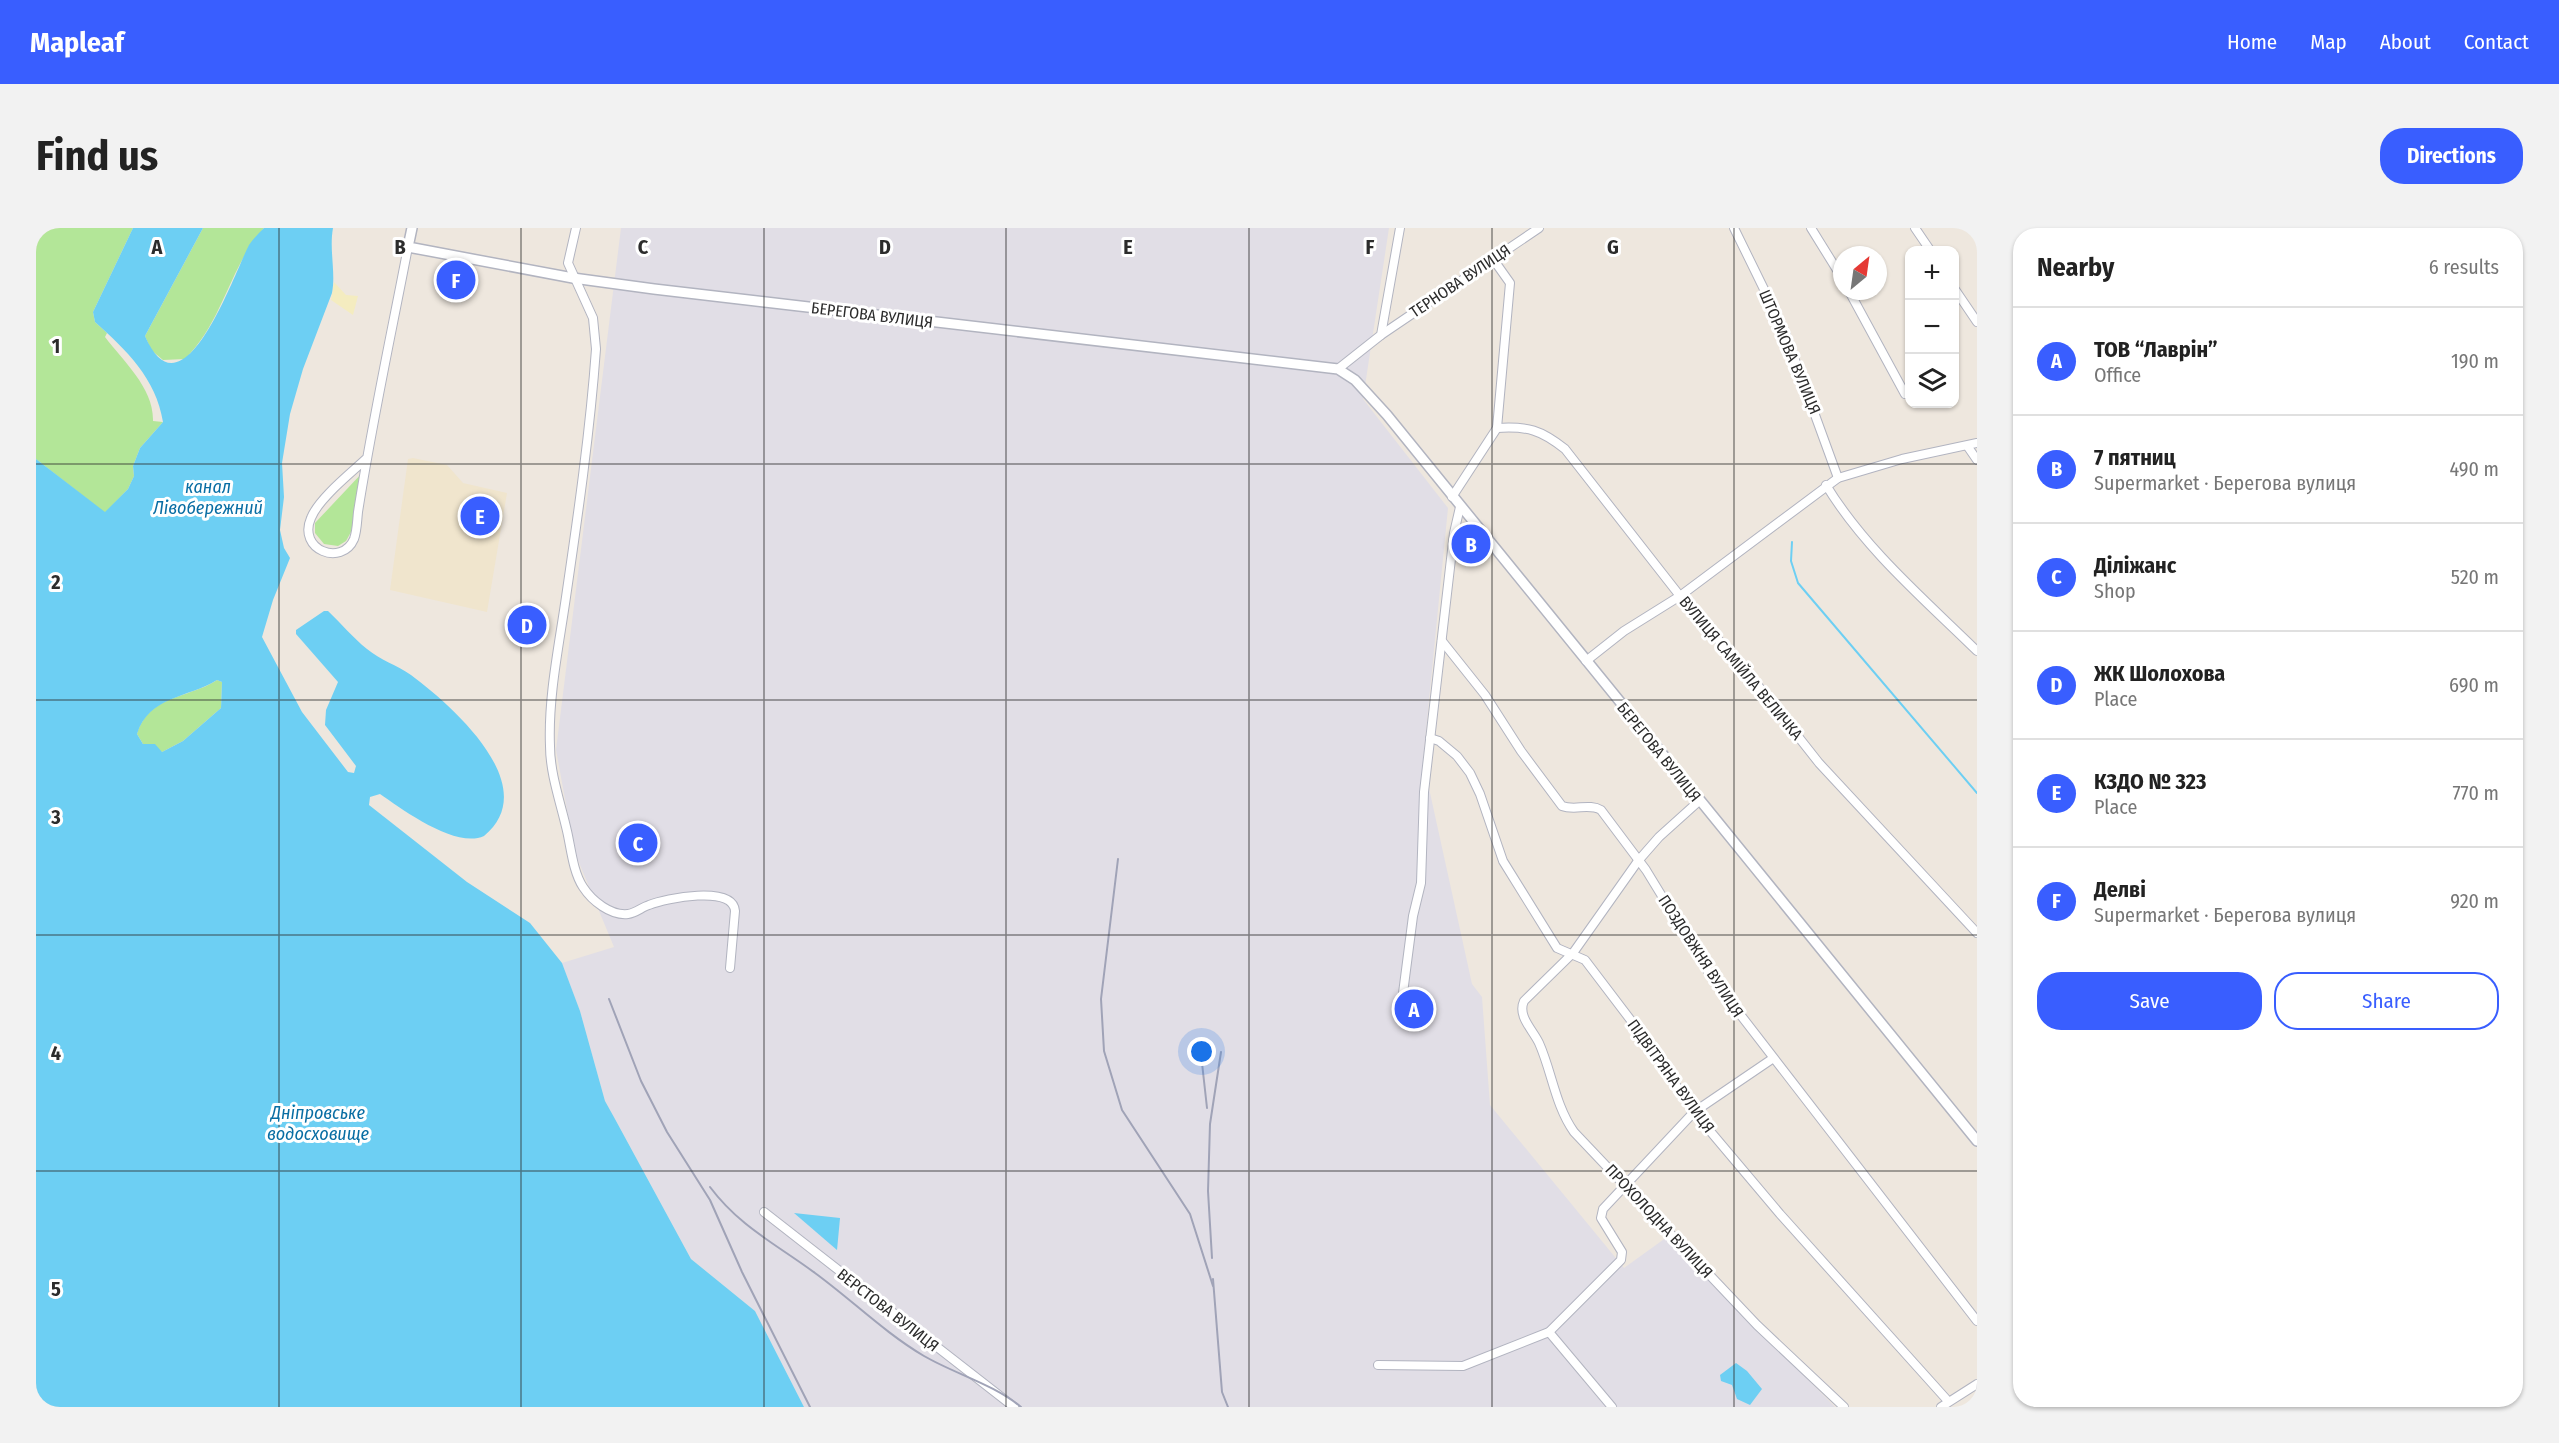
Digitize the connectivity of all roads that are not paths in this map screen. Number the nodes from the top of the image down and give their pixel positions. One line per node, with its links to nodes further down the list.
1 (412, 228): 9 (street)
2 (576, 228): 12 (street)
3 (1400, 228): 16 (street)
4 (1539, 228): 10 (street, ТЕРНОВА ВУЛИЦЯ)
5 (1734, 228): 24 (street, ШТОРМОВА ВУЛИЦЯ)
6 (1811, 228): 11 (street)
7 (1915, 228): 8 (street)
8 (1927, 246)
9 (408, 247): 12 (street, БЕРЕГОВА ВУЛИЦЯ); 22 (street)
10 (1493, 259): 16 (street, ТЕРНОВА ВУЛИЦЯ); 19 (street)
11 (1833, 263)
12 (573, 278): 17 (street, БЕРЕГОВА ВУЛИЦЯ); 37 (street)
13 (1959, 295): 15 (street)
14 (1854, 300): 18 (street)
15 (1977, 322)
16 (1382, 335): 17 (street)
17 (1338, 369): 26 (street, БЕРЕГОВА ВУЛИЦЯ)
18 (1905, 394)
19 (1497, 428): 26 (street); 28 (street, ВУЛИЦЯ САМІЙЛА ВЕЛИЧКА)
20 (1977, 443): 21 (street)
21 (1968, 447): 23 (street); 24 (street)
22 (367, 458): 22 (street)
23 (1977, 460)
24 (1838, 478): 25 (street)
25 (1827, 485): 28 (street); 30 (street)
26 (1452, 497): 27 (street, БЕРЕГОВА ВУЛИЦЯ)
27 (1460, 507): 29 (street); 31 (street, БЕРЕГОВА ВУЛИЦЯ)
28 (1680, 596): 31 (street); 35 (street, ВУЛИЦЯ САМІЙЛА ВЕЛИЧКА)
29 (1442, 641): 32 (street); 34 (street, ПОЗДОВЖНЯ ВУЛИЦЯ)
30 (1977, 651)
31 (1586, 662): 33 (street, БЕРЕГОВА ВУЛИЦЯ)
32 (1430, 738): 36 (street, ПІДВІТРЯНА ВУЛИЦЯ); 38 (street)
33 (1699, 801): 34 (street); 41 (street, БЕРЕГОВА ВУЛИЦЯ)
34 (1638, 861): 36 (street); 39 (street, ПОЗДОВЖНЯ ВУЛИЦЯ)
35 (1977, 933)
36 (1573, 953): 40 (street, ПІДВІТРЯНА ВУЛИЦЯ); 42 (street, ПРОХОЛОДНА ВУЛИЦЯ)
37 (730, 968)
38 (1402, 993)
39 (1772, 1059): 40 (street); 44 (street, ПОЗДОВЖНЯ ВУЛИЦЯ)
40 (1694, 1112): 42 (street); 48 (street, ПІДВІТРЯНА ВУЛИЦЯ)
41 (1977, 1141)
42 (1624, 1184): 45 (street); 51 (street, ПРОХОЛОДНА ВУЛИЦЯ)
43 (764, 1212): 49 (street, ВЕРСТОВА ВУЛИЦЯ)
44 (1977, 1321)
45 (1549, 1332): 46 (street); 50 (street)
46 (1378, 1365)
47 (1977, 1384): 48 (street)
48 (1948, 1401): 52 (street)
49 (1014, 1407)
50 (1612, 1407)
51 (1844, 1407)
52 (1941, 1407)

